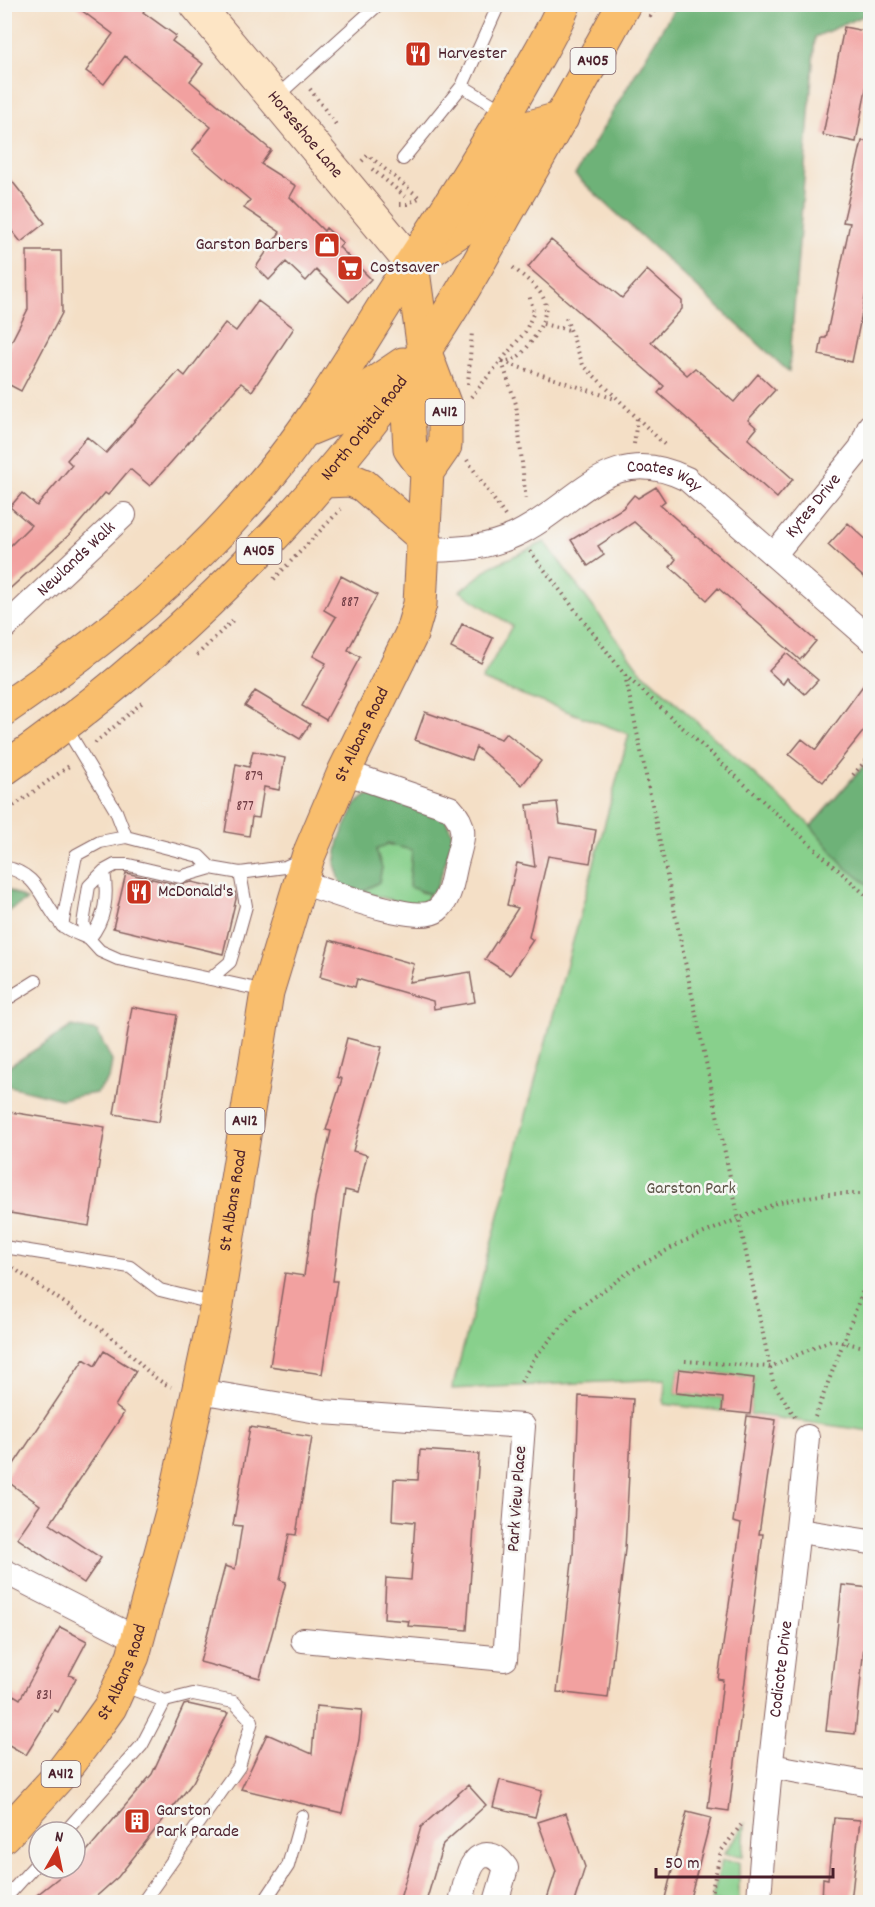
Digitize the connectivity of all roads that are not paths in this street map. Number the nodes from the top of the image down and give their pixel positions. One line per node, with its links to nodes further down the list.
1 (196, 4): 7 (street, Horseshoe Lane)
2 (379, 4): 7 (lane)
3 (499, 4): 6 (lane)
4 (564, 4): 8 (main road, A405)
5 (635, 15): 9 (main road, North Orbital Road / A405)
6 (462, 86): 8 (lane); 10 (lane)
7 (273, 100): 11 (street, Horseshoe Lane)
8 (506, 113): 11 (main road, A405)
9 (562, 118): 11 (main road); 12 (main road, North Orbital Road / A405)
10 (403, 159)
11 (412, 264): 12 (main road, St Albans Road / A412); 14 (main road, A405)
12 (424, 350): 14 (main road); 15 (main road, North Orbital Road / A405); 17 (main road, St Albans Road / A412)
13 (870, 426): 18 (street, Kytes Drive)
14 (304, 431): 21 (main road, A405)
15 (324, 481): 17 (main road); 22 (main road, North Orbital Road / A405)
16 (124, 515): 19 (street, Newlands Walk)
17 (425, 544): 18 (street, Coates Way); 24 (main road, St Albans Road / A412)
18 (774, 555): 20 (street, Coates Way)
19 (4, 628)
20 (870, 639)
21 (4, 710)
22 (64, 725): 23 (main road, North Orbital Road / A405); 25 (lane)
23 (4, 769)
24 (344, 772): 28 (main road, St Albans Road / A412); 28 (street)
25 (126, 837): 27 (lane); 31 (lane)
26 (4, 867): 31 (lane)
27 (211, 868): 29 (lane); 30 (lane)
28 (303, 869): 30 (lane); 35 (main road, St Albans Road / A412)
29 (104, 871): 32 (lane); 32 (lane)
30 (240, 873): 33 (lane)
31 (62, 926): 32 (lane)
32 (90, 939): 33 (lane)
33 (210, 979): 35 (lane)
34 (36, 981): 36 (lane)
35 (267, 992): 38 (main road, St Albans Road / A412)
36 (4, 1001)
37 (4, 1247): 38 (lane)
38 (218, 1304): 39 (main road, St Albans Road / A412)
39 (199, 1391): 44 (main road, St Albans Road / A412); 45 (street, Park View Place)
40 (807, 1437): 41 (street, Codicote Drive)
41 (799, 1531): 42 (street); 48 (street, Codicote Drive)
42 (870, 1542)
43 (4, 1571): 44 (street)
44 (138, 1640): 46 (main road, St Albans Road / A412)
45 (303, 1640)
46 (120, 1684): 47 (lane); 52 (main road, St Albans Road / A412)
47 (165, 1701): 51 (lane); 55 (lane)
48 (771, 1766): 49 (street); 59 (street, Codicote Drive)
49 (870, 1784)
50 (302, 1816): 56 (lane)
51 (76, 1820)
52 (4, 1836)
53 (27, 1874): 54 (lane)
54 (6, 1902)
55 (143, 1902)
56 (264, 1902)
57 (461, 1902): 58 (street)
58 (496, 1902)
59 (759, 1902)

